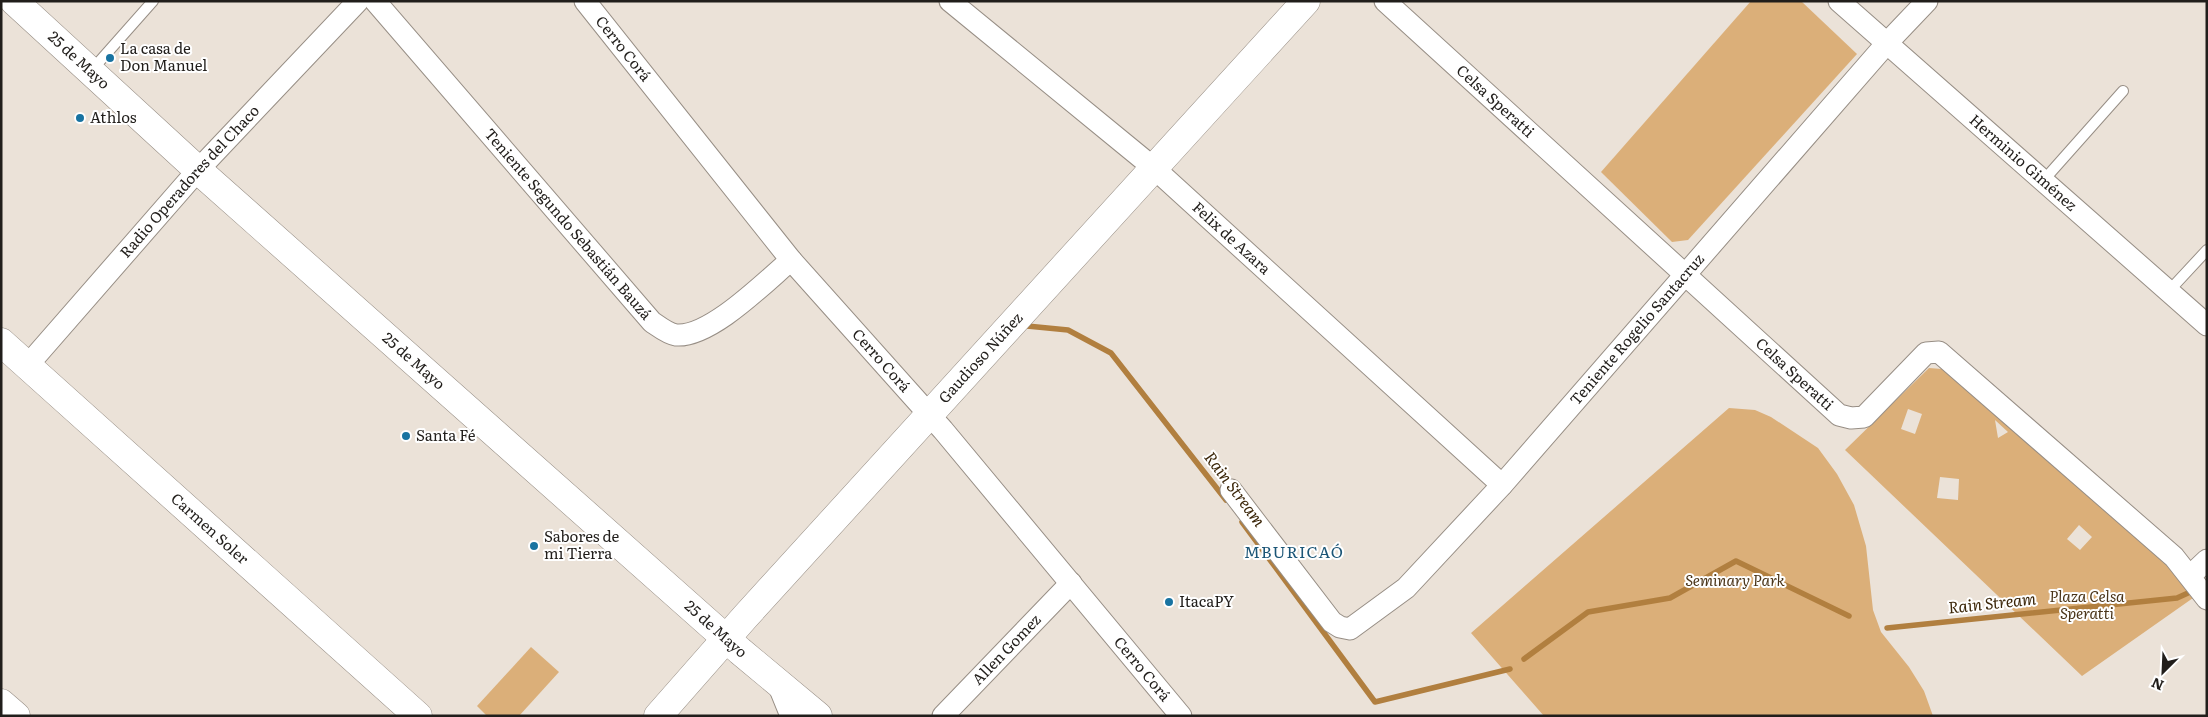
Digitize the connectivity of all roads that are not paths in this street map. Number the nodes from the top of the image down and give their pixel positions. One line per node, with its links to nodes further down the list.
1 (14, 1): 12 (street, 25 de Mayo)
2 (154, 1): 12 (lane)
3 (358, 1): 15 (street, Radio Operadores del Chaco)
4 (375, 1): 18 (street, Teniente Segundo Sebastián Bauzá)
5 (585, 1): 18 (street, Cerro Corá)
6 (950, 1): 14 (street, Felix de Azara)
7 (1306, 1): 14 (street, Gaudioso Núñez)
8 (1385, 1): 19 (street, Celsa Speratti)
9 (1839, 1): 11 (street, Herminio Giménez)
10 (1927, 1): 11 (street, Teniente Rogelio Santacruz)
11 (1887, 43): 16 (street, Herminio Giménez); 19 (street, Teniente Rogelio Santacruz)
12 (90, 72): 15 (street, 25 de Mayo)
13 (2122, 91): 16 (lane)
14 (1155, 169): 24 (street, Gaudioso Núñez); 25 (street, Felix de Azara)
15 (198, 170): 23 (street, Radio Operadores del Chaco); 31 (street, 25 de Mayo)
16 (2043, 181): 20 (street, Herminio Giménez)
17 (2207, 250): 20 (lane)
18 (791, 260): 24 (street, Cerro Corá)
19 (1687, 275): 25 (street, Teniente Rogelio Santacruz); 28 (street, Celsa Speratti)
20 (2168, 292): 21 (street, Herminio Giménez)
21 (2207, 325)
22 (1, 342): 23 (street, Carmen Soler)
23 (27, 366): 35 (street, Carmen Soler)
24 (930, 416): 29 (street, Cerro Corá); 31 (street, Gaudioso Núñez)
25 (1502, 485): 26 (street, Teniente Rogelio Santacruz)
26 (1231, 490)
27 (2207, 560): 28 (street)
28 (2190, 576): 30 (street, Celsa Speratti)
29 (1071, 583): 39 (street, Allen Gomez); 40 (street, Cerro Corá)
30 (2207, 599)
31 (726, 638): 32 (street, 25 de Mayo); 36 (street, Gaudioso Núñez)
32 (778, 684): 37 (street); 38 (street, 25 de Mayo)
33 (1, 703): 34 (street)
34 (16, 716)
35 (418, 716)
36 (658, 716)
37 (791, 716)
38 (818, 716)
39 (943, 716)
40 (1181, 716)

